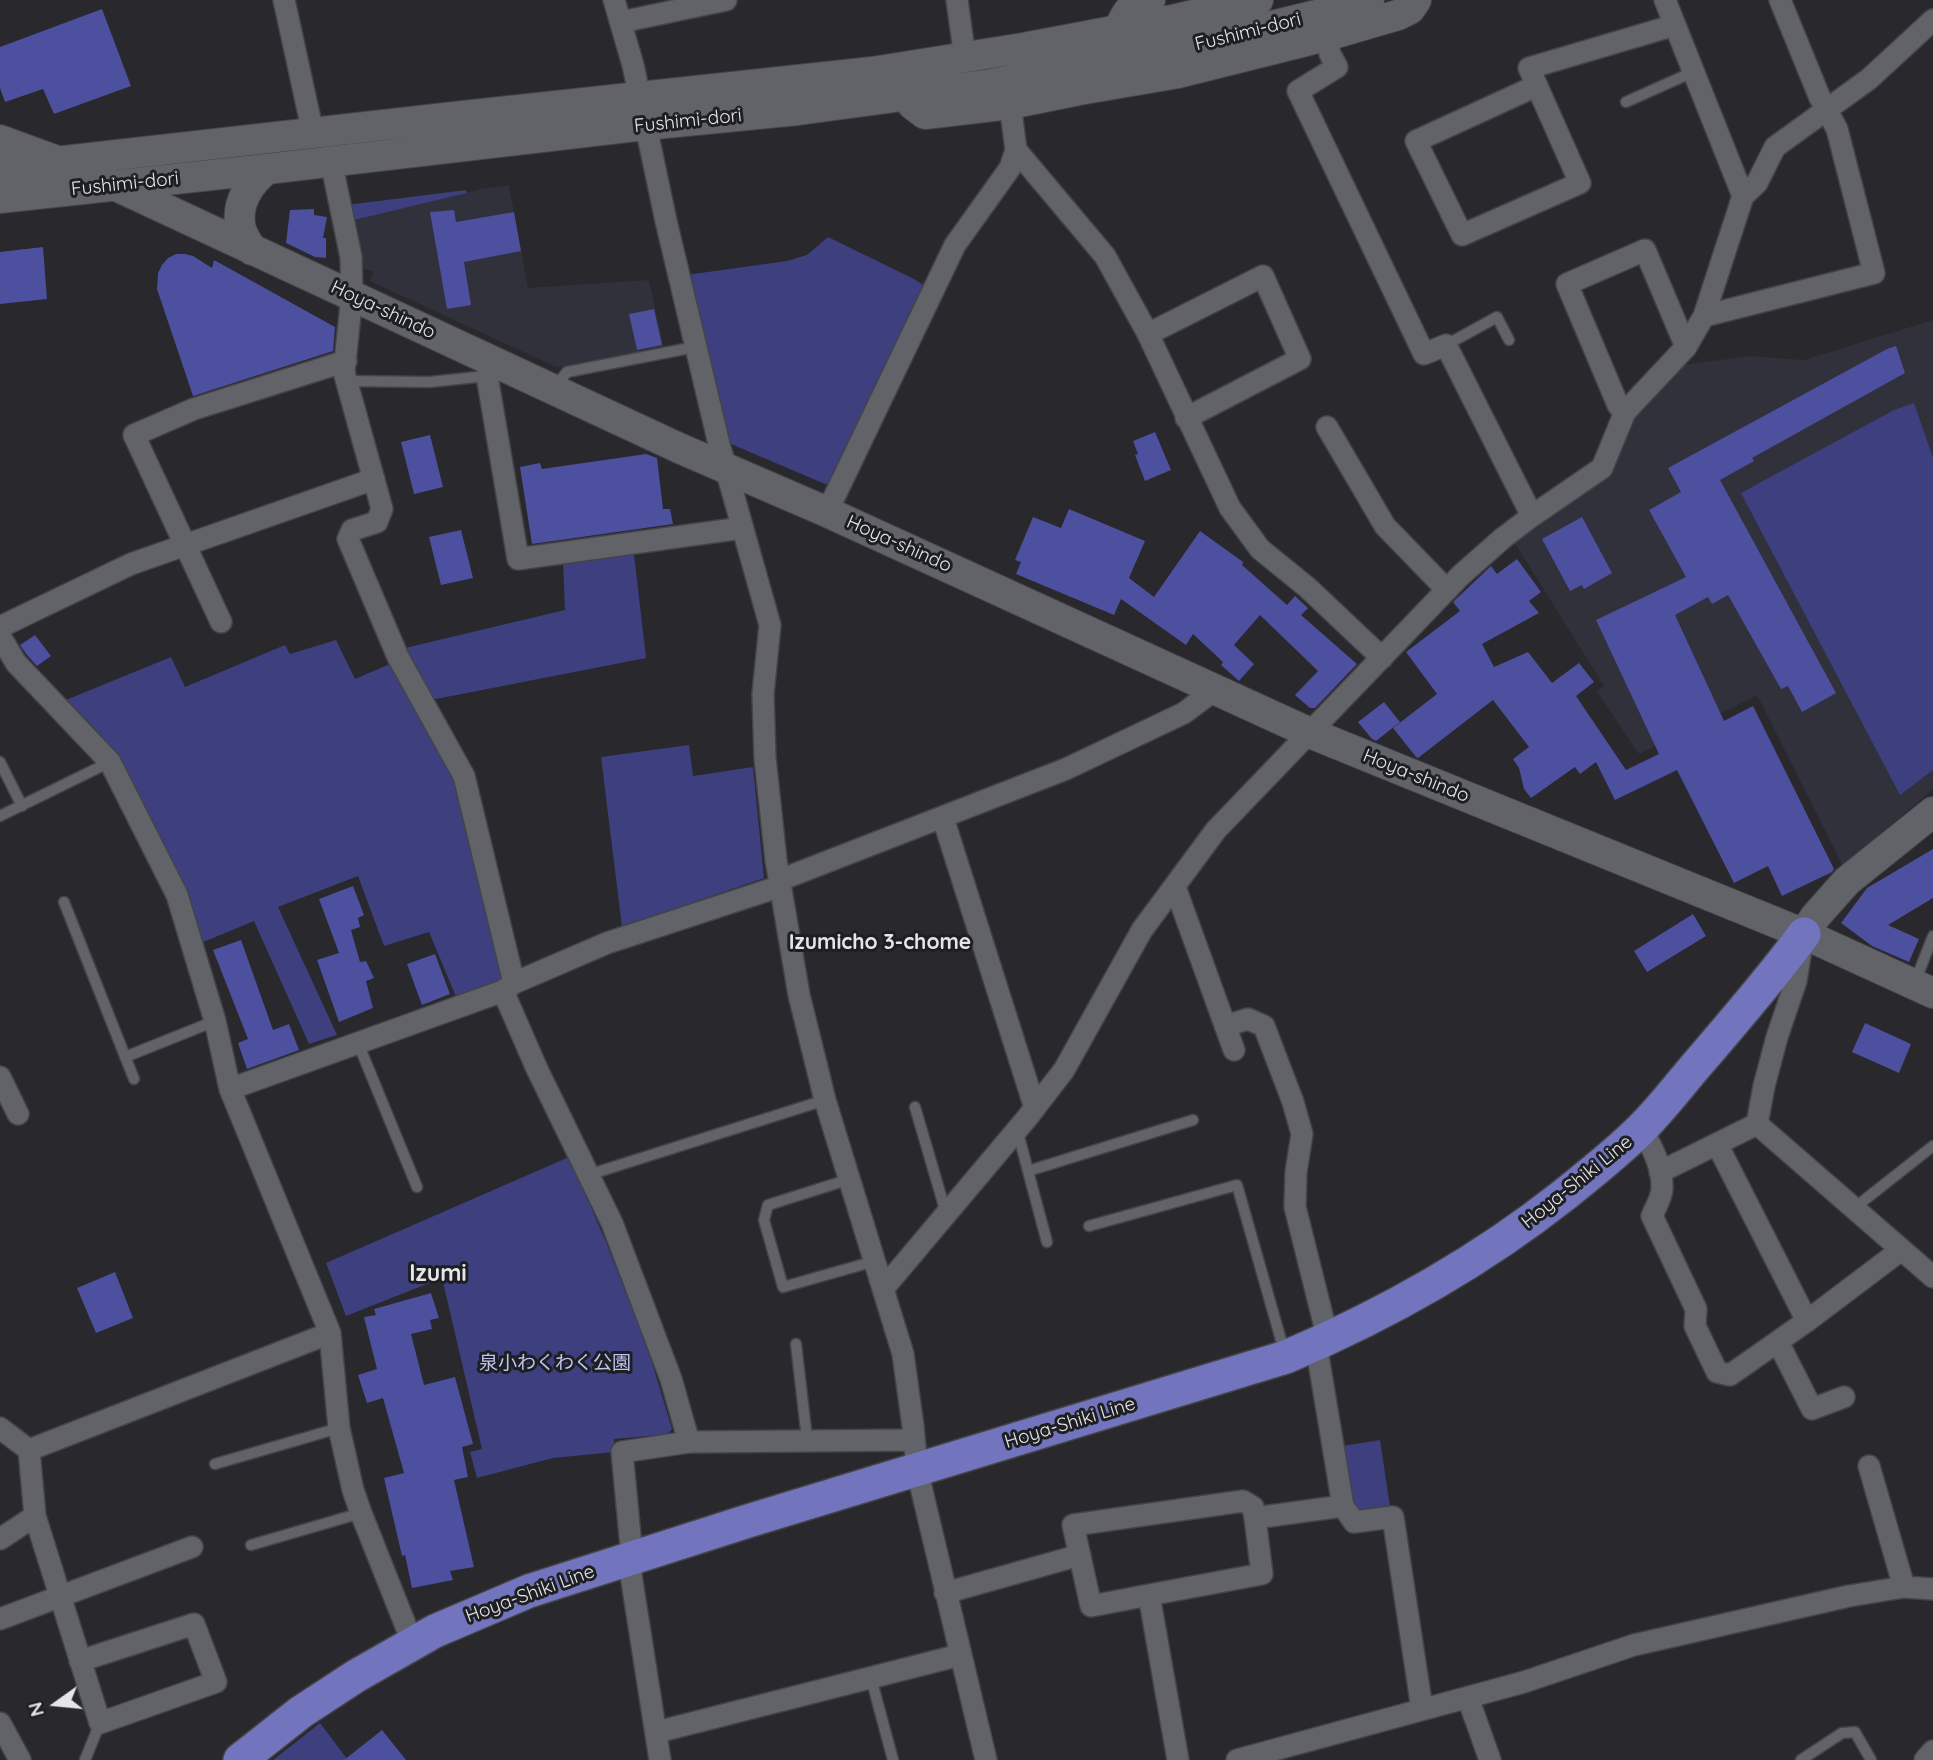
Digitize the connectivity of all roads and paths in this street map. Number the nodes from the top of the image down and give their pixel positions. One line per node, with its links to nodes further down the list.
1 (285, 0): 24 (street)
2 (614, 0): 12 (street)
3 (726, 0): 12 (street)
4 (957, 0): 16 (street)
5 (1150, 0): 14 (main road)
6 (1258, 0): 14 (main road, Fushimi-dori)
7 (1369, 0): 19 (main road, Fushimi-dori)
8 (1416, 0): 15 (main road)
9 (1665, 0): 13 (street)
10 (1780, 0): 22 (street)
11 (1933, 20): 22 (street)
12 (621, 22): 23 (street)
13 (1675, 25): 17 (street); 18 (street)
14 (1118, 30): 16 (main road, Fushimi-dori)
15 (1326, 36): 21 (main road); 39 (street)
16 (965, 58): 23 (main road, Fushimi-dori)
17 (1693, 72): 20 (lane); 32 (street)
18 (1536, 86): 18 (street)
19 (908, 95): 21 (main road); 23 (main road, Fushimi-dori)
20 (1626, 102)
21 (1010, 104): 26 (street)
22 (1827, 110): 32 (street); 36 (street)
23 (643, 111): 24 (main road, Fushimi-dori); 27 (main road, Fushimi-dori); 40 (street)
24 (313, 133): 28 (main road, Fushimi-dori)
25 (0, 140): 28 (main road, Hoya-shindo)
26 (1016, 150): 37 (street); 50 (street)
27 (331, 161): 30 (main road, Fushimi-dori); 35 (street)
28 (60, 162): 29 (main road, Fushimi-dori); 31 (main road, Hoya-shindo)
29 (0, 168)
30 (267, 169): 31 (main road, Fushimi-dori); 34 (main road)
31 (114, 185): 33 (main road, Fushimi-dori); 34 (main road, Hoya-shindo)
32 (1744, 196): 36 (street)
33 (0, 198)
34 (252, 250): 35 (main road, Hoya-shindo)
35 (352, 295): 42 (main road, Hoya-shindo); 43 (street)
36 (1704, 316): 41 (street)
37 (1148, 334): 46 (street); 46 (street)
38 (1509, 340): 39 (lane)
39 (1446, 345): 51 (street)
40 (695, 347): 44 (lane); 48 (street)
41 (1686, 347): 45 (street); 45 (street)
42 (491, 369): 43 (lane); 44 (main road, Hoya-shindo); 52 (street)
43 (346, 371): 49 (street); 53 (street)
44 (553, 390): 48 (main road, Hoya-shindo)
45 (1625, 412): 51 (street)
46 (1186, 418): 58 (street)
47 (1326, 427): 54 (street)
48 (725, 469): 50 (main road, Hoya-shindo); 52 (street)
49 (374, 480): 53 (street); 72 (street)
50 (827, 512): 59 (main road, Hoya-shindo)
51 (1532, 516): 54 (street)
52 (742, 527): 67 (street)
53 (184, 546): 55 (street); 56 (street)
54 (1447, 590): 58 (street)
55 (220, 622)
56 (0, 626)
57 (0, 636): 62 (street)
58 (1381, 657): 60 (street)
59 (1216, 689): 60 (main road, Hoya-shindo); 66 (street)
60 (1311, 733): 68 (street); 70 (main road, Hoya-shindo)
61 (0, 762): 63 (lane)
62 (110, 762): 63 (lane); 74 (street)
63 (22, 806): 65 (lane)
64 (1933, 812): 70 (main road)
65 (0, 816)
66 (943, 818): 67 (street); 84 (street)
67 (780, 883): 72 (street); 82 (street)
68 (1175, 887): 75 (street); 84 (street)
69 (64, 902): 78 (lane)
70 (1804, 934): 73 (main road, Hoya-shindo); 87 (street); 89 (main road, Hoya-Shiki Line)
71 (1933, 936): 73 (lane)
72 (509, 987): 76 (street); 94 (street)
73 (1923, 989)
74 (215, 1021): 78 (lane); 81 (street)
75 (1225, 1026): 77 (street); 107 (street)
76 (358, 1043): 81 (street); 96 (lane)
77 (1234, 1050)
78 (125, 1057): 80 (lane)
79 (0, 1077): 85 (street)
80 (134, 1079)
81 (230, 1089): 106 (street)
82 (825, 1100): 94 (lane); 95 (street)
83 (915, 1107): 98 (lane)
84 (1035, 1108): 88 (street)
85 (18, 1114)
86 (1193, 1121): 92 (lane)
87 (1757, 1124): 90 (street); 97 (street)
88 (1017, 1129): 92 (lane); 98 (street)
89 (1641, 1129): 93 (street); 107 (main road, Hoya-Shiki Line)
90 (1717, 1144): 93 (street); 105 (street)
91 (1933, 1146): 97 (lane)
92 (1028, 1171): 100 (lane)
93 (1660, 1172): 108 (street)
94 (588, 1174): 115 (street)
95 (850, 1179): 102 (street); 102 (lane)
96 (417, 1187)
97 (1853, 1209): 101 (street)
98 (946, 1213): 104 (street)
99 (1089, 1226): 110 (lane)
100 (1047, 1242)
101 (1901, 1250): 103 (street); 105 (street)
102 (875, 1261): 104 (street)
103 (1933, 1277)
104 (883, 1289): 117 (street)
105 (1808, 1321): 108 (street)
106 (330, 1333): 113 (street); 116 (street)
107 (1322, 1341): 110 (main road, Hoya-Shiki Line); 120 (street)
108 (1779, 1342): 111 (street)
109 (796, 1344): 114 (lane)
110 (1286, 1357): 117 (main road, Hoya-Shiki Line)
111 (1844, 1396)
112 (0, 1428): 116 (street)
113 (339, 1428): 118 (lane); 121 (street)
114 (806, 1441): 115 (street); 117 (street)
115 (689, 1442): 128 (street)
116 (29, 1450): 122 (street)
117 (916, 1455): 128 (main road, Hoya-Shiki Line); 131 (street)
118 (215, 1464)
119 (1869, 1466): 129 (street)
120 (1343, 1506): 123 (street); 140 (street)
121 (360, 1513): 125 (lane); 135 (street)
122 (35, 1516): 124 (street); 133 (street)
123 (1255, 1518): 127 (street); 132 (street)
124 (0, 1539)
125 (251, 1545)
126 (192, 1547): 133 (street)
127 (1080, 1555): 131 (street); 132 (street)
128 (632, 1558): 135 (main road, Hoya-Shiki Line); 143 (street)
129 (1904, 1587): 130 (street); 139 (street)
130 (1933, 1589)
131 (945, 1593): 136 (street)
132 (1149, 1595): 151 (street)
133 (59, 1596): 134 (street); 137 (street)
134 (0, 1619)
135 (413, 1644): 147 (main road, Hoya-Shiki Line)
136 (960, 1655): 138 (street); 150 (street)
137 (80, 1661): 142 (street); 142 (street)
138 (871, 1678): 143 (street); 149 (lane)
139 (1468, 1698): 140 (street); 153 (street)
140 (1422, 1709): 152 (street)
141 (0, 1723): 145 (street)
142 (100, 1723): 146 (lane)
143 (657, 1732): 148 (street)
144 (1933, 1751): 156 (street)
145 (20, 1760)
146 (85, 1760)
147 (240, 1760)
148 (660, 1760)
149 (893, 1760)
150 (986, 1760)
151 (1178, 1760)
152 (1237, 1760)
153 (1490, 1760)
154 (1801, 1760): 155 (lane)
155 (1871, 1760)
156 (1925, 1760)

